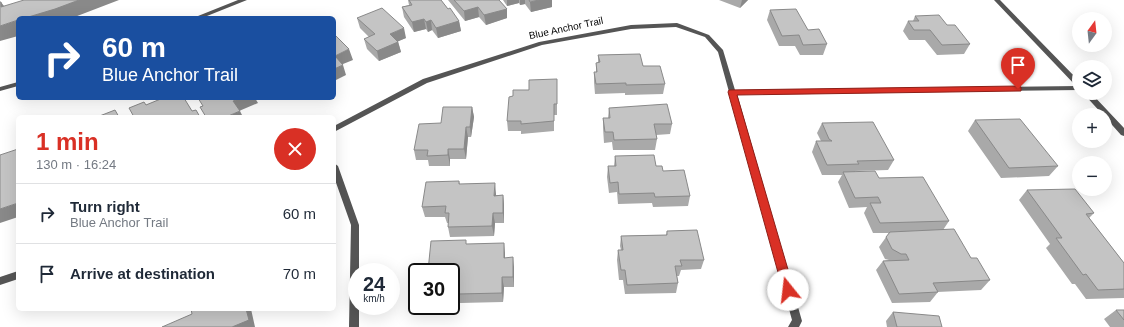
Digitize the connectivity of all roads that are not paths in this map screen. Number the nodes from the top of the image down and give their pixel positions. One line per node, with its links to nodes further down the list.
1 (244, 0): 3 (street)
2 (997, 0): 4 (street)
3 (201, 16)
4 (1072, 78)
5 (16, 85): 7 (street)
6 (1072, 88): 8 (street)
7 (0, 89)
8 (732, 92): 10 (street, Blue Anchor Trail); 16 (street, Blue Anchor Trail)
9 (1093, 100): 11 (street)
10 (336, 128)
11 (1124, 133)
12 (336, 172): 15 (street)
13 (16, 276): 14 (street)
14 (0, 281)
15 (354, 327)
16 (793, 327)

